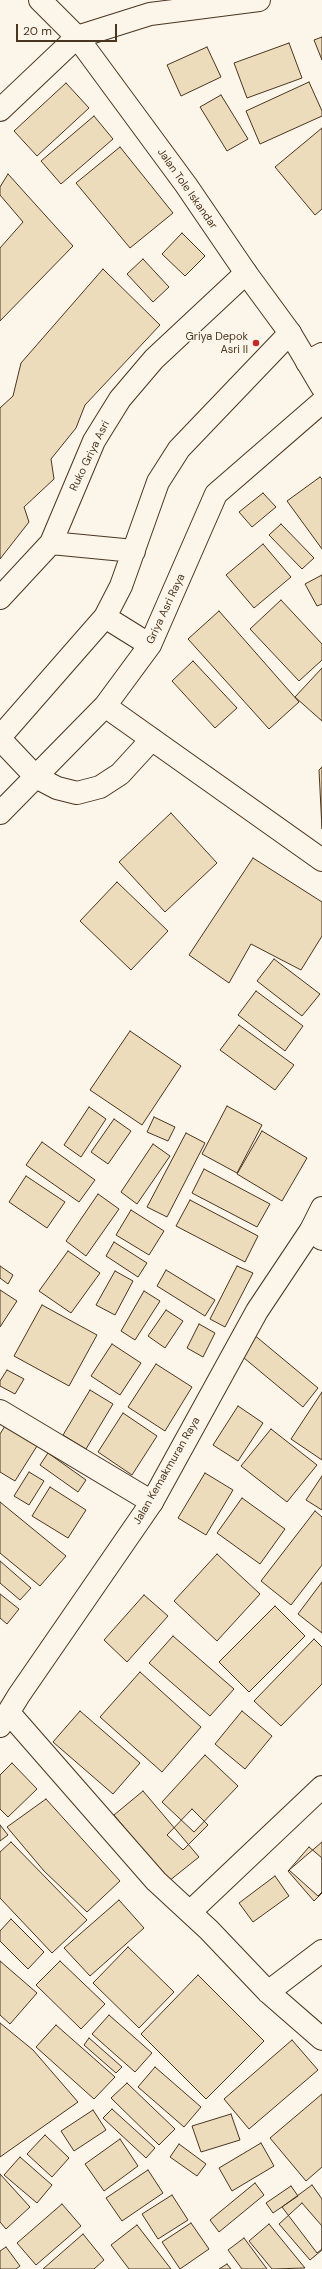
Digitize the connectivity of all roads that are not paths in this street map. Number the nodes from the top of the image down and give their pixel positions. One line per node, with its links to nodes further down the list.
1 (40, 0): 3 (street, Jalan Tole Iskandar)
2 (258, 0): 3 (street)
3 (77, 38): 4 (street); 5 (street, Jalan Tole Iskandar)
4 (3, 101)
5 (246, 274): 6 (street, Jalan Tole Iskandar); 10 (street, Ruko Griya Asri)
6 (290, 332): 7 (street, Jalan Tole Iskandar); 11 (street)
7 (315, 358): 8 (street, Jalan Tole Iskandar)
8 (322, 387)
9 (322, 402): 14 (street, Griya Asri Raya)
10 (51, 543): 11 (street); 12 (street, Ruko Griya Asri)
11 (134, 551): 13 (street)
12 (0, 598)
13 (105, 617): 14 (street); 16 (street)
14 (150, 645): 15 (street, Griya Asri Raya)
15 (105, 706): 17 (street); 18 (street, Griya Asri Raya)
16 (0, 738): 18 (street)
17 (152, 739): 18 (street); 20 (street)
18 (36, 777): 19 (street, Griya Asri Raya)
19 (0, 813)
20 (322, 860)
21 (322, 1208): 22 (street, Jalan Kemakmuran Raya)
22 (316, 1235): 24 (street, Jalan Kemakmuran Raya)
23 (0, 1411): 24 (street)
24 (152, 1502): 25 (street, Jalan Kemakmuran Raya)
25 (5, 1719): 27 (street)
26 (322, 1787): 27 (street)
27 (190, 1912): 29 (street)
28 (322, 1951): 29 (street)
29 (268, 1992): 30 (street)
30 (322, 2039)

